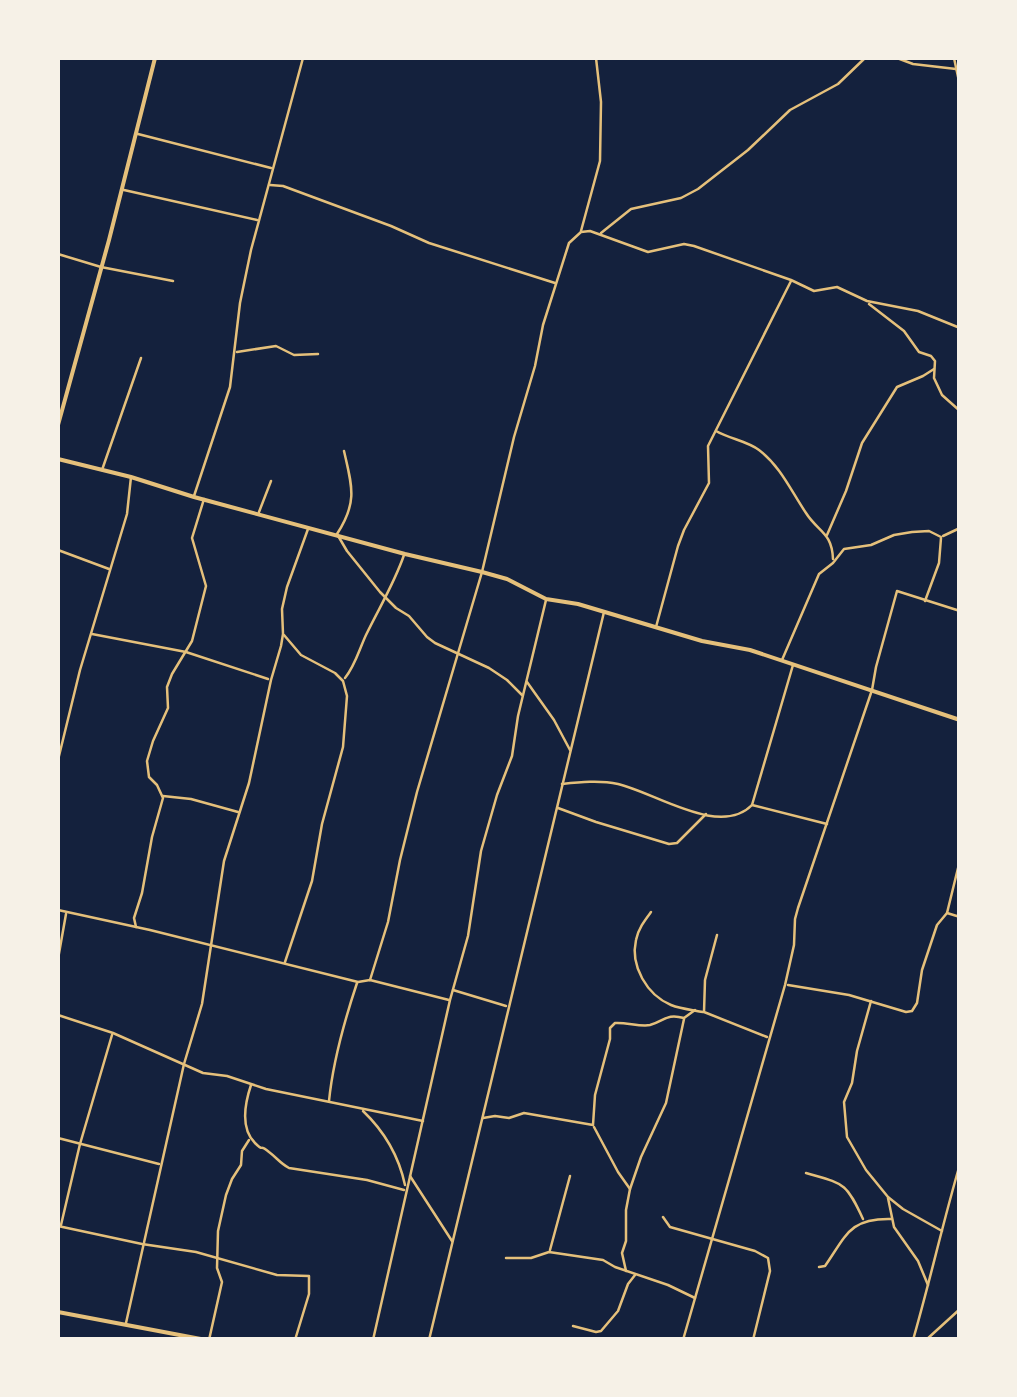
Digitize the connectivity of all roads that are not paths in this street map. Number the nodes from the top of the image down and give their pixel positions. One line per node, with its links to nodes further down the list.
1 (155, 58): 9 (street)
2 (303, 58): 10 (street)
3 (596, 58): 14 (street)
4 (865, 58): 15 (street)
5 (897, 58): 7 (street)
6 (954, 58): 7 (street)
7 (956, 69): 8 (street)
8 (960, 86)
9 (135, 133): 10 (street); 12 (street)
10 (273, 168): 11 (street)
11 (268, 184): 13 (street); 20 (street)
12 (122, 190): 13 (street); 17 (street)
13 (259, 220): 23 (street)
14 (581, 232): 15 (street); 20 (street)
15 (601, 234): 18 (street)
16 (58, 254): 17 (street)
17 (102, 267): 19 (street); 28 (street)
18 (791, 280): 21 (street); 29 (street)
19 (173, 281)
20 (556, 283): 47 (street)
21 (867, 301): 22 (street); 26 (street)
22 (960, 328)
23 (236, 352): 24 (street); 35 (street)
24 (318, 354)
25 (141, 358): 32 (street)
26 (934, 369): 27 (street); 41 (street)
27 (960, 411)
28 (58, 425)
29 (715, 430): 41 (street); 53 (street)
30 (344, 451): 40 (street)
31 (58, 459): 32 (street)
32 (102, 470): 33 (street)
33 (131, 477): 35 (street); 46 (street)
34 (271, 481): 37 (street)
35 (194, 497): 36 (street)
36 (204, 499): 37 (street); 56 (street)
37 (258, 514): 38 (street)
38 (309, 527): 40 (street); 55 (street)
39 (960, 528): 42 (street)
40 (337, 534): 44 (street); 48 (street)
41 (827, 535): 45 (street)
42 (941, 537): 45 (street); 50 (street)
43 (58, 550): 46 (street)
44 (404, 554): 47 (street); 48 (street)
45 (832, 563): 58 (street)
46 (110, 570): 54 (street)
47 (482, 572): 49 (street); 57 (street)
48 (386, 598): 57 (street); 61 (street)
49 (546, 599): 52 (street); 62 (street)
50 (925, 601): 51 (street); 63 (street)
51 (960, 611)
52 (604, 612): 53 (street); 66 (street)
53 (656, 626): 58 (street)
54 (91, 634): 56 (street); 67 (street)
55 (283, 634): 60 (street); 61 (street)
56 (186, 652): 60 (street); 69 (street)
57 (459, 654): 64 (street); 86 (street)
58 (782, 660): 59 (street)
59 (793, 663): 63 (street); 70 (street)
60 (271, 680): 72 (street)
61 (343, 681): 85 (street)
62 (528, 682): 64 (street); 66 (street)
63 (872, 690): 65 (street); 74 (street)
64 (524, 696): 89 (street)
65 (960, 720)
66 (571, 751): 68 (street)
67 (58, 760)
68 (562, 784): 71 (street); 73 (street)
69 (162, 798): 72 (street); 81 (street)
70 (752, 804): 73 (street); 74 (street)
71 (556, 807): 73 (street); 92 (street)
72 (240, 812): 83 (street)
73 (706, 814)
74 (828, 825): 88 (street)
75 (960, 860): 79 (street)
76 (58, 910): 77 (street)
77 (66, 912): 81 (street); 84 (street)
78 (651, 912): 93 (street)
79 (946, 913): 80 (street); 91 (street)
80 (960, 917)
81 (136, 927): 83 (street)
82 (717, 936): 94 (street)
83 (211, 945): 85 (street); 99 (street)
84 (58, 959)
85 (284, 963): 87 (street)
86 (370, 980): 87 (street); 90 (street)
87 (358, 982): 101 (street)
88 (786, 984): 91 (street); 98 (street)
89 (454, 990): 90 (street); 92 (street)
90 (450, 1000): 104 (street)
91 (871, 1000): 116 (street)
92 (508, 1007): 103 (street)
93 (695, 1010): 94 (street); 96 (street)
94 (704, 1012): 98 (street)
95 (58, 1015): 97 (street)
96 (684, 1018): 105 (street); 114 (street)
97 (113, 1033): 99 (street); 108 (street)
98 (769, 1038): 122 (street)
99 (184, 1064): 100 (street); 109 (street)
100 (250, 1085): 101 (street); 106 (street)
101 (329, 1102): 102 (street)
102 (362, 1110): 104 (street); 115 (street)
103 (481, 1119): 105 (street); 123 (street)
104 (422, 1121): 112 (street)
105 (594, 1125): 114 (street)
106 (250, 1137): 115 (street); 127 (street)
107 (58, 1138): 108 (street)
108 (80, 1144): 109 (street); 120 (street)
109 (161, 1164): 124 (street)
110 (960, 1164): 121 (street)
111 (806, 1173): 119 (street)
112 (410, 1176): 115 (street); 123 (street)
113 (570, 1176): 125 (street)
114 (630, 1189): 129 (street)
115 (406, 1190): 142 (street)
116 (888, 1196): 118 (street); 121 (street)
117 (663, 1217): 122 (street)
118 (892, 1219): 119 (street); 131 (street)
119 (864, 1220): 128 (street)
120 (59, 1226): 124 (street)
121 (942, 1231): 131 (street)
122 (712, 1238): 132 (street); 145 (street)
123 (453, 1242): 143 (street)
124 (142, 1244): 127 (street); 136 (street)
125 (549, 1252): 126 (street); 129 (street)
126 (506, 1258)
127 (219, 1259): 140 (street); 141 (street)
128 (819, 1267)
129 (626, 1271): 130 (street)
130 (636, 1274): 132 (street); 137 (street)
131 (929, 1287): 146 (street)
132 (696, 1298): 144 (street)
133 (960, 1309): 135 (street)
134 (58, 1312): 136 (street)
135 (957, 1315): 147 (street)
136 (125, 1325): 138 (street)
137 (572, 1326)
138 (155, 1330): 139 (street); 140 (street)
139 (152, 1340)
140 (207, 1340)
141 (295, 1340)
142 (373, 1340)
143 (429, 1340)
144 (684, 1340)
145 (753, 1340)
146 (914, 1340)
147 (926, 1340)

